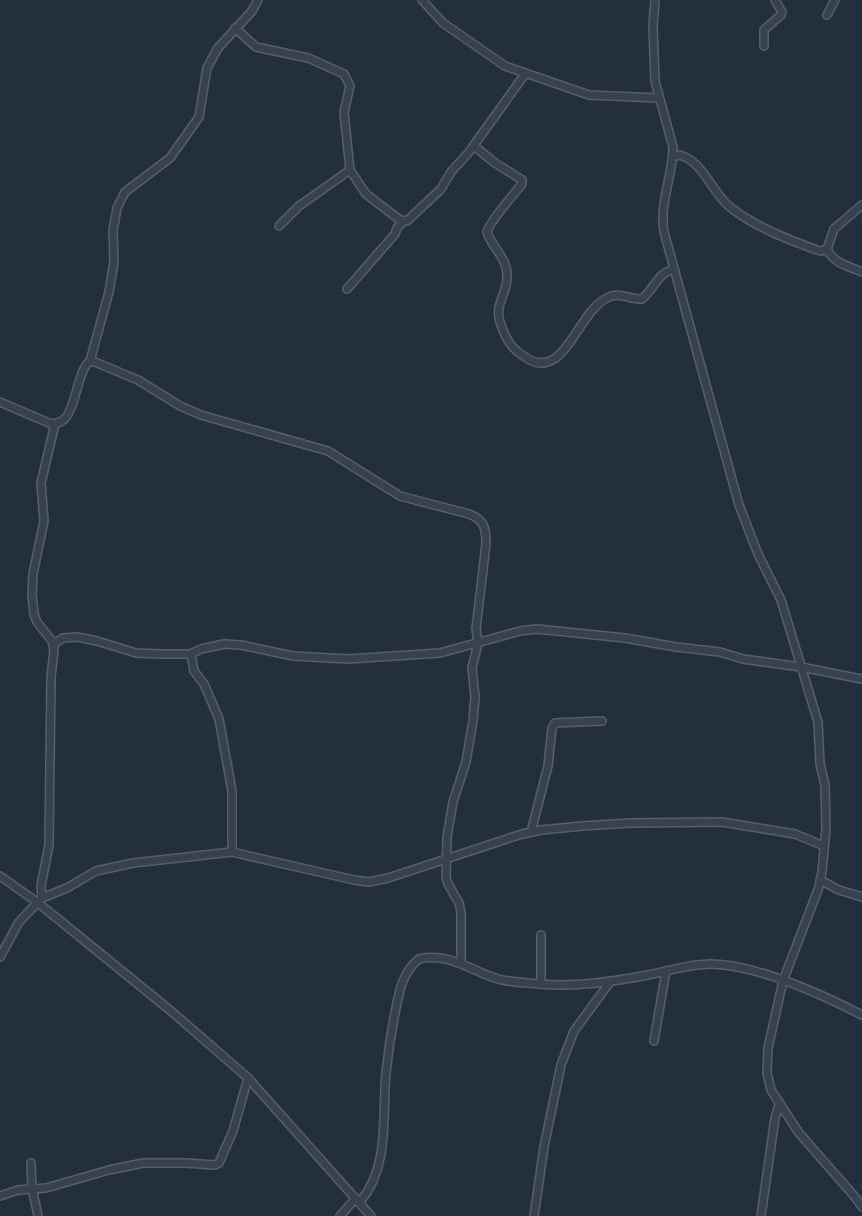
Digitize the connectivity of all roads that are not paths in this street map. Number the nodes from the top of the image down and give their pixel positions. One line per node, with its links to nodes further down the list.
1 (258, 0): 7 (street)
2 (422, 0): 9 (street)
3 (655, 0): 10 (street)
4 (775, 0): 8 (street)
5 (835, 0): 6 (street)
6 (827, 15)
7 (235, 28): 13 (street); 21 (street)
8 (764, 46)
9 (525, 74): 10 (street); 11 (street)
10 (658, 98): 12 (street)
11 (474, 146): 15 (street); 18 (street)
12 (673, 157): 17 (street); 18 (street)
13 (350, 170): 15 (street); 16 (street)
14 (862, 205): 17 (street)
15 (404, 221): 20 (street)
16 (279, 226)
17 (827, 249): 19 (street)
18 (674, 270): 27 (street)
19 (862, 272)
20 (348, 289)
21 (90, 361): 23 (street); 24 (street)
22 (0, 402): 23 (street)
23 (52, 424): 25 (street)
24 (478, 643): 26 (street); 27 (street); 33 (street)
25 (54, 644): 26 (street); 37 (street)
26 (191, 654): 32 (street)
27 (801, 667): 28 (street); 31 (street)
28 (862, 679)
29 (602, 721): 30 (street)
30 (531, 832): 31 (street); 33 (street)
31 (824, 846): 35 (street)
32 (232, 852): 33 (street); 37 (street)
33 (446, 861): 40 (street)
34 (0, 876): 37 (street)
35 (820, 880): 36 (street); 42 (street)
36 (862, 897)
37 (40, 900): 39 (street); 49 (street)
38 (541, 935): 44 (street)
39 (0, 957)
40 (461, 962): 44 (street); 54 (street)
41 (666, 971): 42 (street); 43 (street); 48 (street)
42 (783, 981): 47 (street); 50 (street)
43 (610, 982): 45 (street); 46 (street)
44 (541, 984): 45 (street)
45 (595, 984): 46 (street)
46 (601, 993): 59 (street)
47 (862, 1015)
48 (654, 1041)
49 (248, 1078): 52 (street); 54 (street)
50 (779, 1105): 55 (street); 60 (street)
51 (32, 1163): 52 (street)
52 (32, 1188): 53 (street); 56 (street)
53 (0, 1196)
54 (358, 1200): 57 (street); 58 (street)
55 (862, 1207)
56 (39, 1216)
57 (340, 1216)
58 (371, 1216)
59 (534, 1216)
60 (761, 1216)

